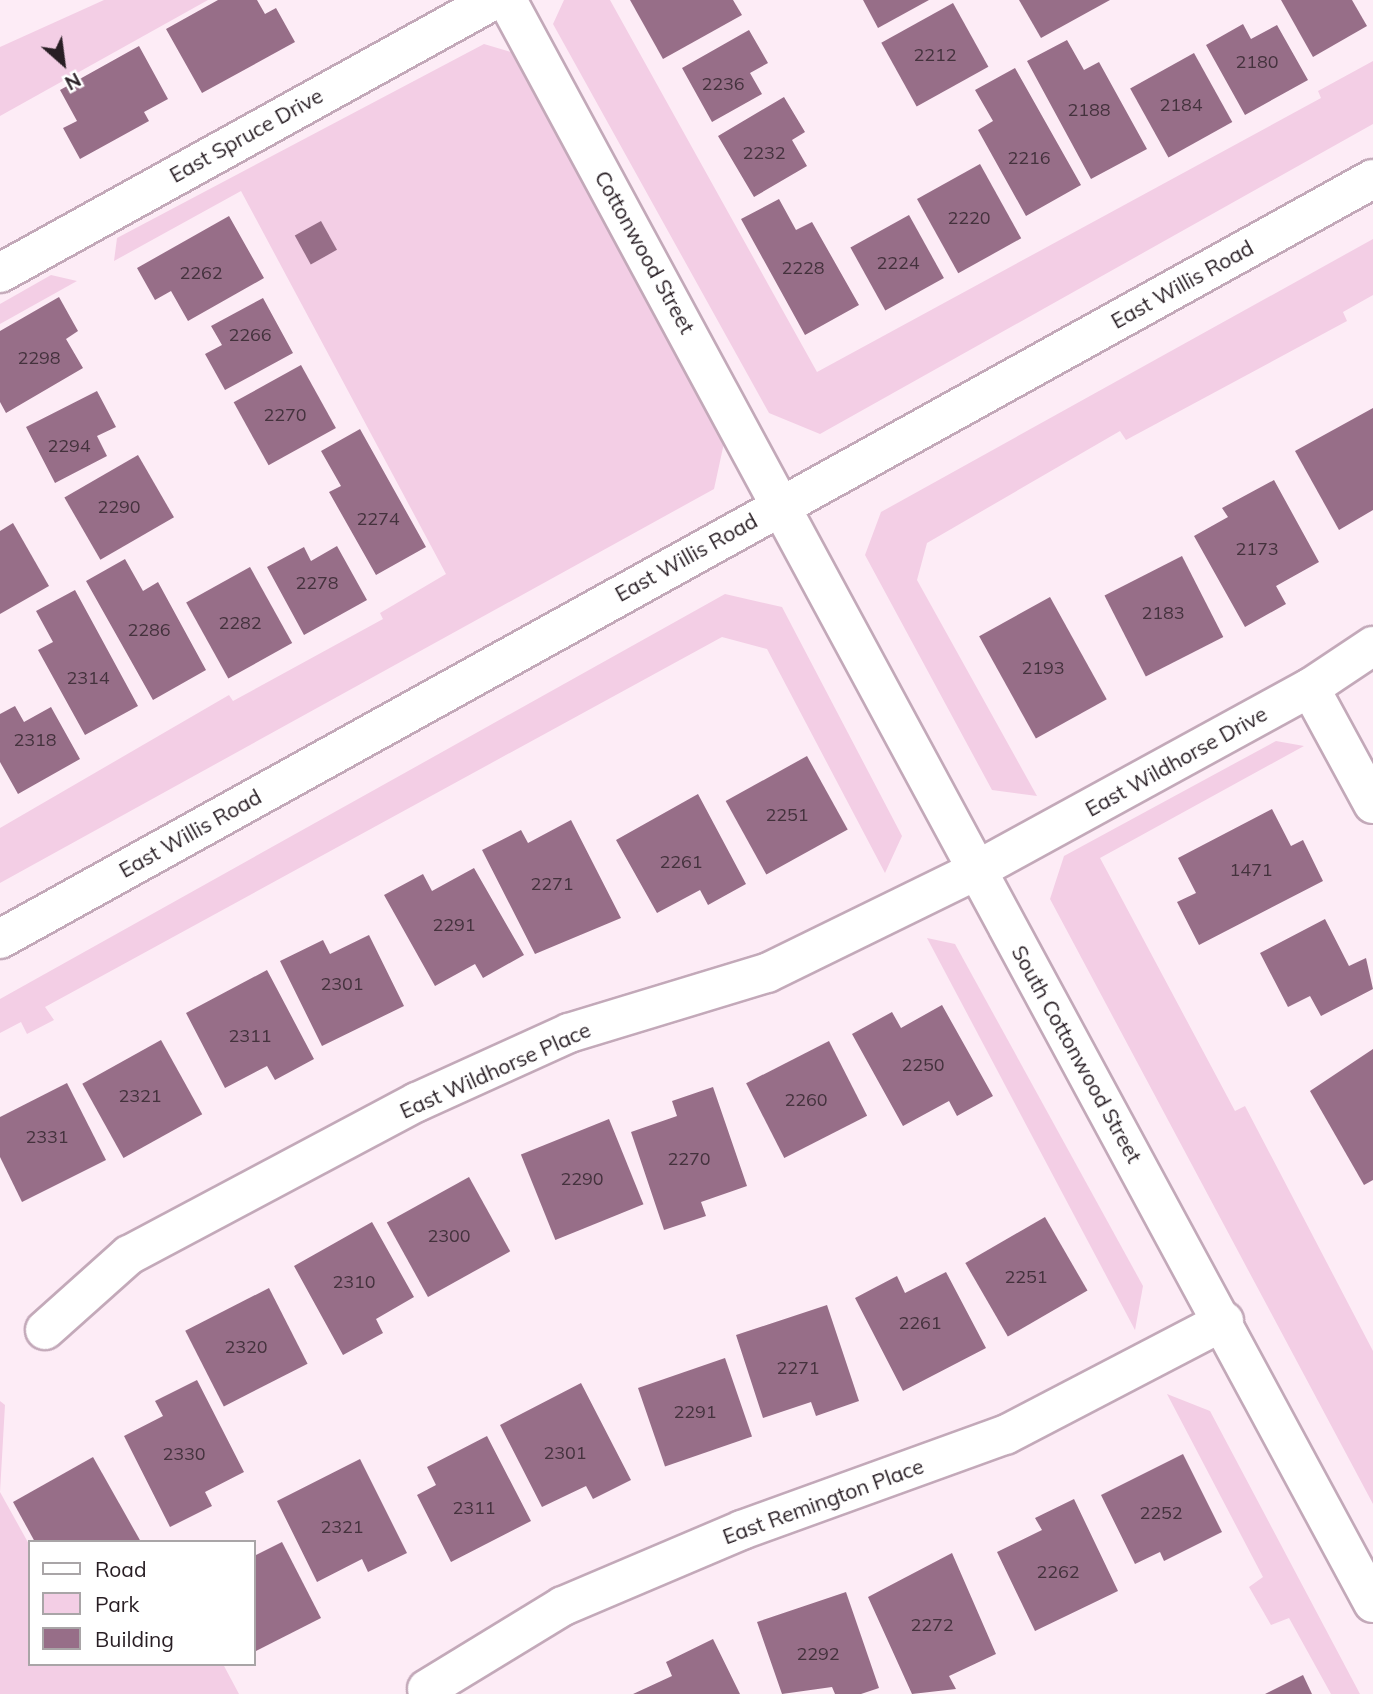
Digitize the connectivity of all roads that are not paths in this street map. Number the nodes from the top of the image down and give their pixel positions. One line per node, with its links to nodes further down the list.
1 (494, 0): 4 (street, East Spruce Drive)
2 (507, 0): 5 (street, Cottonwood Street)
3 (1373, 179): 5 (street, East Willis Road)
4 (0, 273)
5 (784, 503): 9 (street, South Cottonwood Street); 10 (street, East Willis Road)
6 (1373, 646): 7 (street, East Wildhorse Drive)
7 (1310, 688): 8 (street); 9 (street, East Wildhorse Drive)
8 (1373, 804)
9 (977, 870): 11 (street, South Cottonwood Street); 12 (street, East Wildhorse Place)
10 (0, 939)
11 (1224, 1321): 13 (street, South Cottonwood Street); 14 (street, East Remington Place)
12 (46, 1330)
13 (1373, 1603)
14 (427, 1689)

